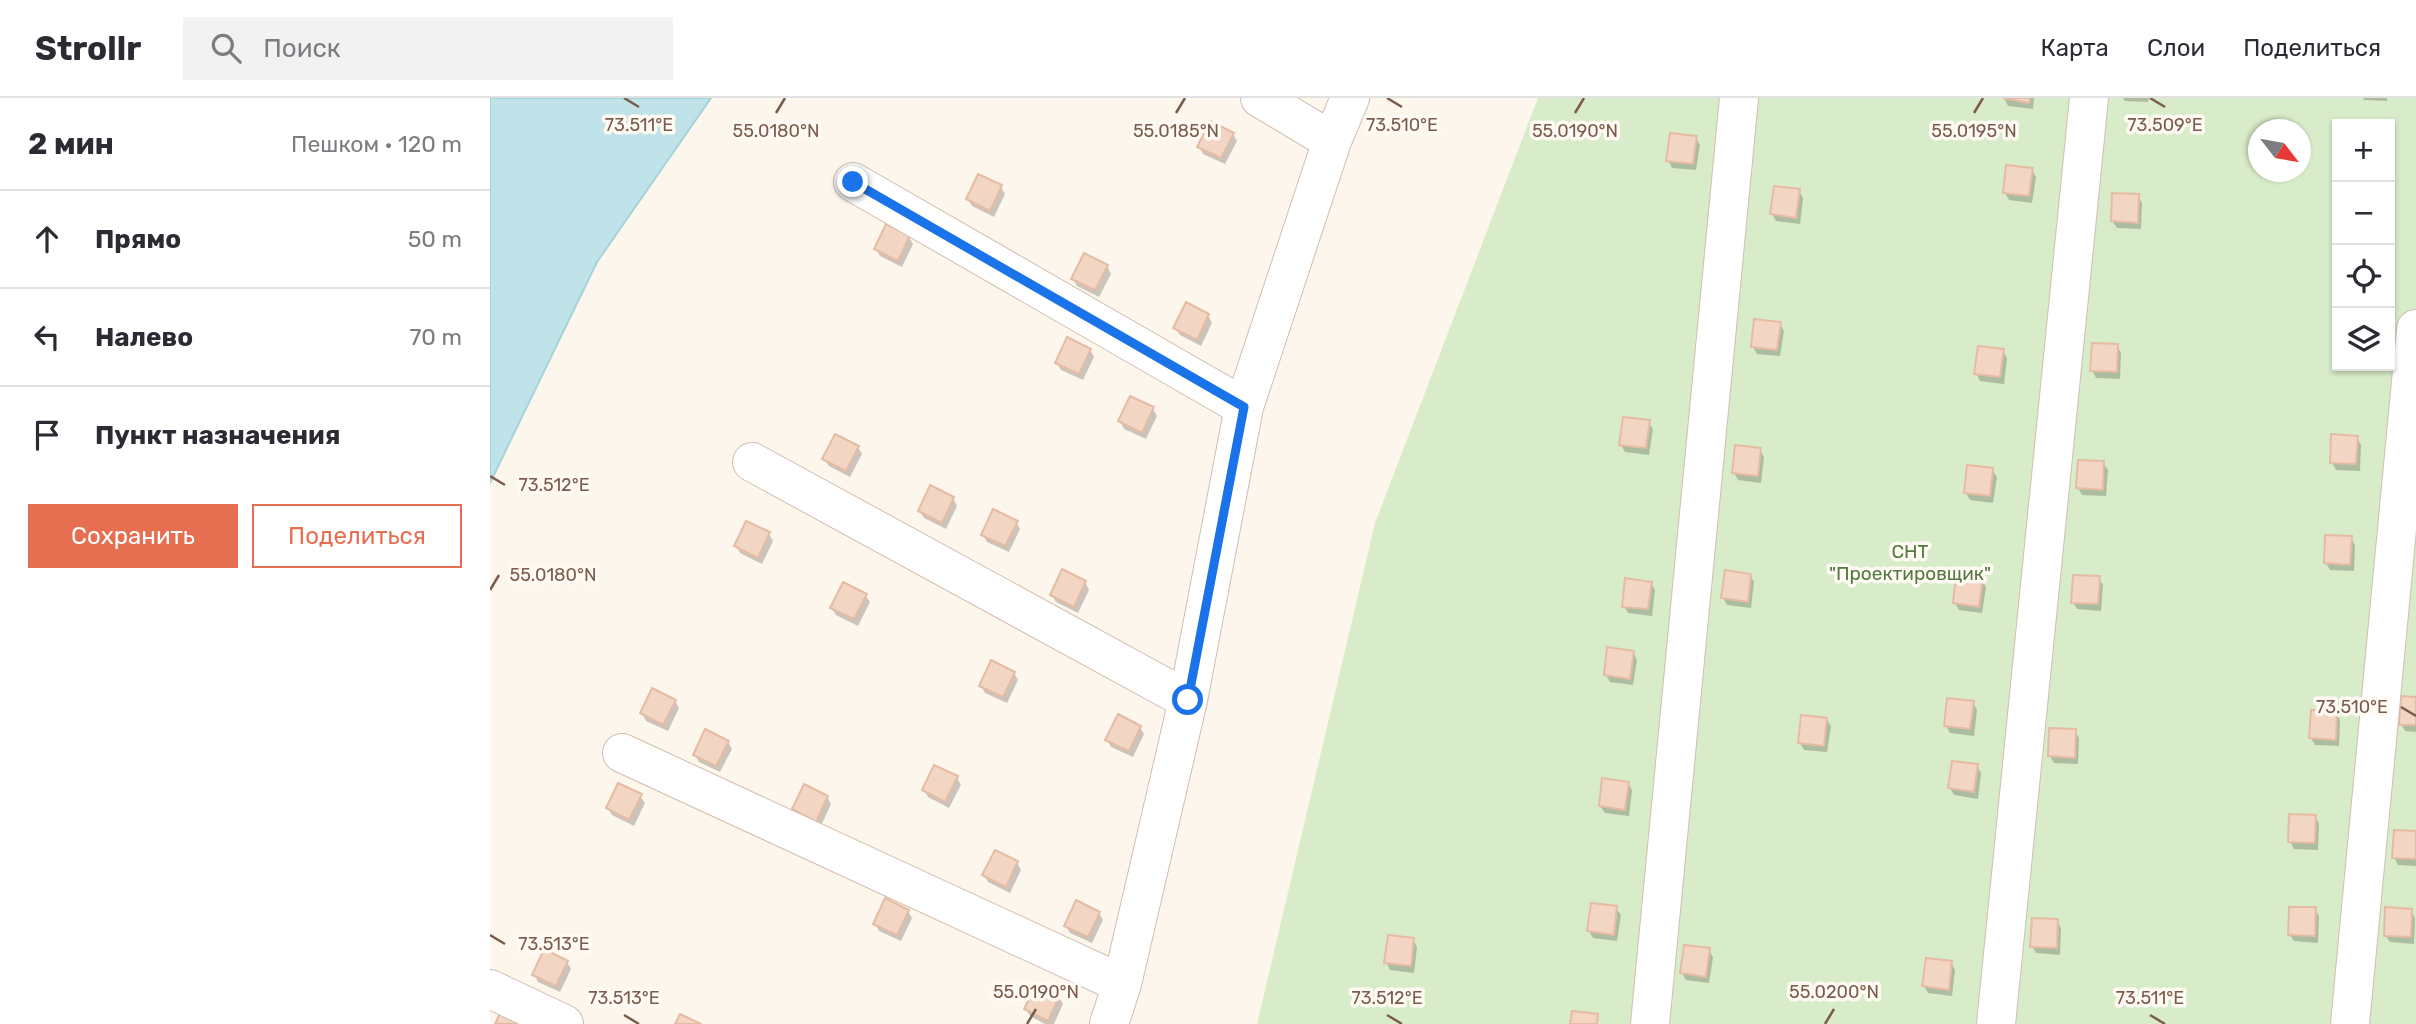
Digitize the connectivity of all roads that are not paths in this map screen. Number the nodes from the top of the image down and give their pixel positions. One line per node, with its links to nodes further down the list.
1 (1260, 98): 5 (lane)
2 (1349, 98): 5 (lane)
3 (1740, 98): 16 (lane)
4 (2089, 98): 17 (lane)
5 (1332, 141): 8 (lane)
6 (853, 182): 8 (lane)
7 (2416, 329): 18 (lane)
8 (1244, 407): 10 (lane)
9 (752, 462): 10 (lane)
10 (1188, 700): 12 (lane)
11 (622, 753): 12 (lane)
12 (1122, 984): 15 (lane)
13 (490, 989): 14 (lane)
14 (564, 1024)
15 (1109, 1024)
16 (1650, 1024)
17 (1996, 1024)
18 (2350, 1024)

